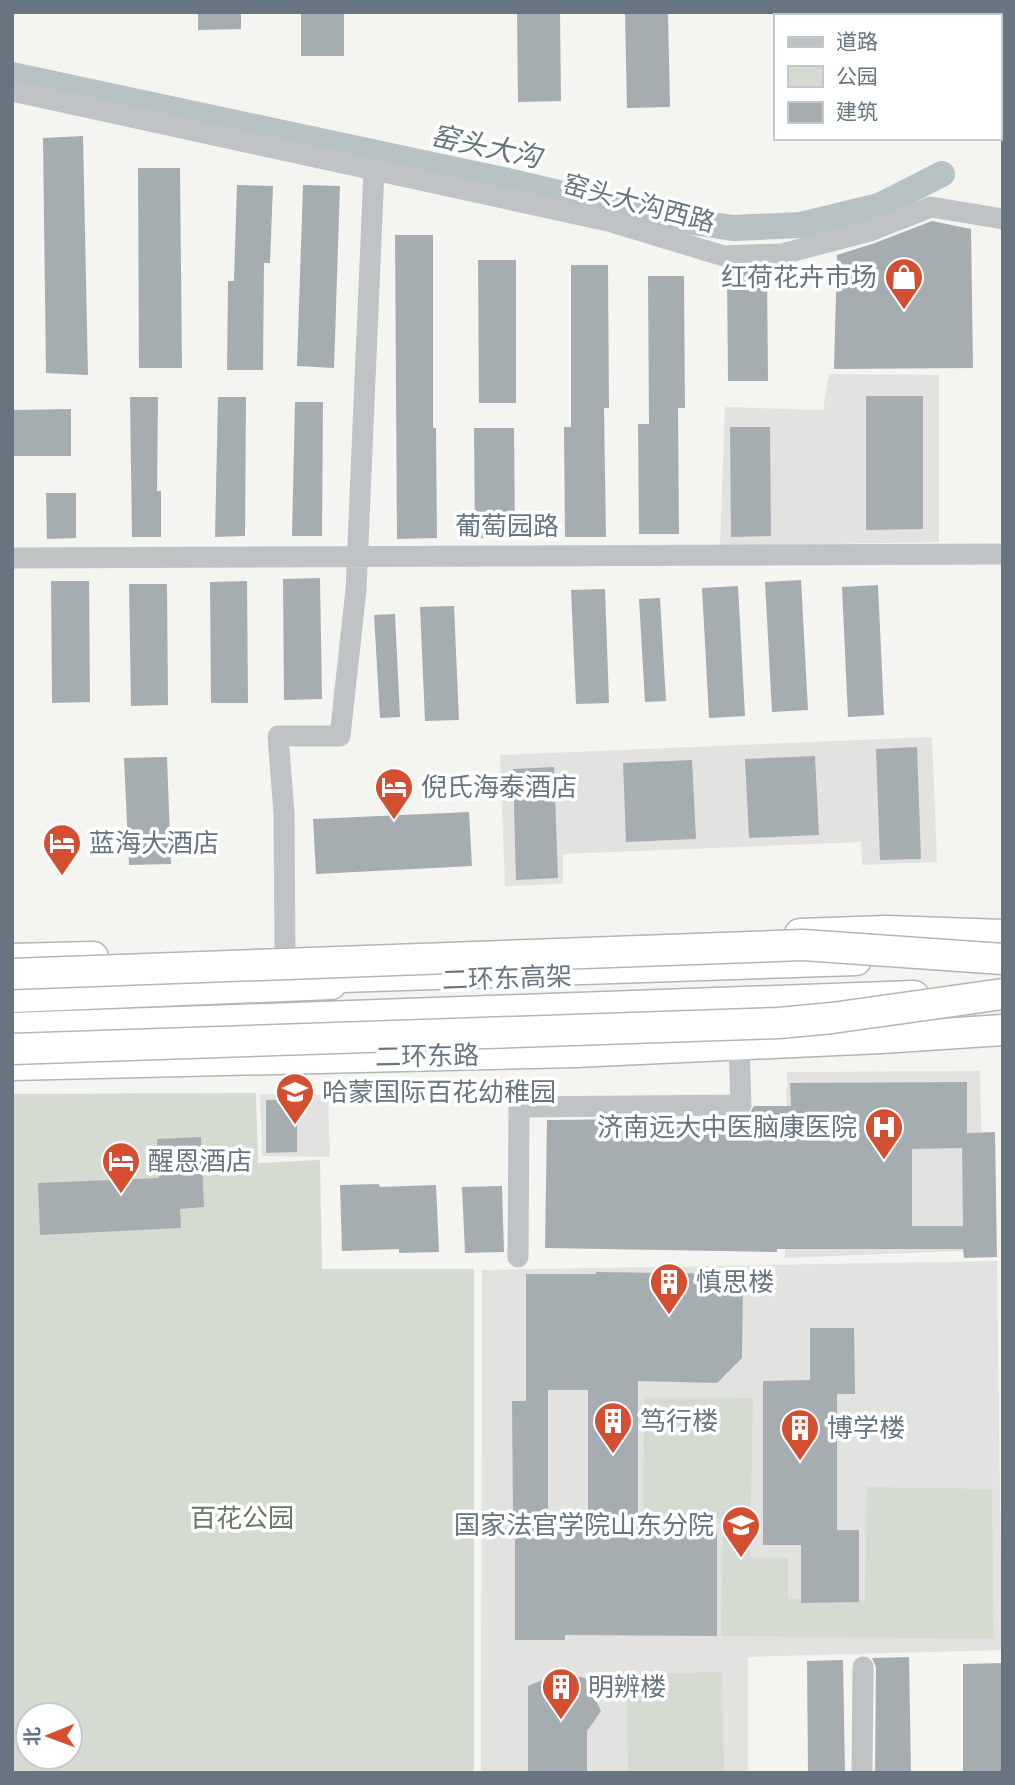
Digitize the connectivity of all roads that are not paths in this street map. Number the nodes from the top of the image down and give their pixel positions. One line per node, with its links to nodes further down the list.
1 (12, 91): 2 (street, 窑头大沟西路)
2 (374, 170): 3 (street, 窑头大沟西路); 5 (street)
3 (1003, 219)
4 (1003, 554): 5 (street, 葡萄园路)
5 (357, 555): 6 (street, 葡萄园路); 11 (street)
6 (12, 558)
7 (886, 930): 8 (highway); 9 (highway); 14 (highway)
8 (1003, 935)
9 (650, 941): 11 (highway); 15 (highway)
10 (1003, 944): 14 (highway)
11 (285, 954): 12 (highway)
12 (12, 959)
13 (1003, 960): 16 (highway, bridge); 19 (highway, 二环东高架, bridge)
14 (830, 961): 15 (highway)
15 (702, 965): 17 (highway)
16 (12, 974)
17 (12, 988)
18 (1003, 994): 22 (highway, 二环东高架, bridge); 26 (highway, bridge)
19 (12, 997)
20 (1003, 1003): 21 (highway, 二环东路)
21 (892, 1023): 23 (highway, 二环东路); 24 (highway, 二环东路); 25 (highway, 二环东路)
22 (12, 1028)
23 (1003, 1030)
24 (12, 1040)
25 (739, 1045): 27 (highway, 二环东路); 28 (street)
26 (12, 1049)
27 (12, 1065)
28 (518, 1257)
29 (863, 1667): 30 (street)
30 (862, 1773)

